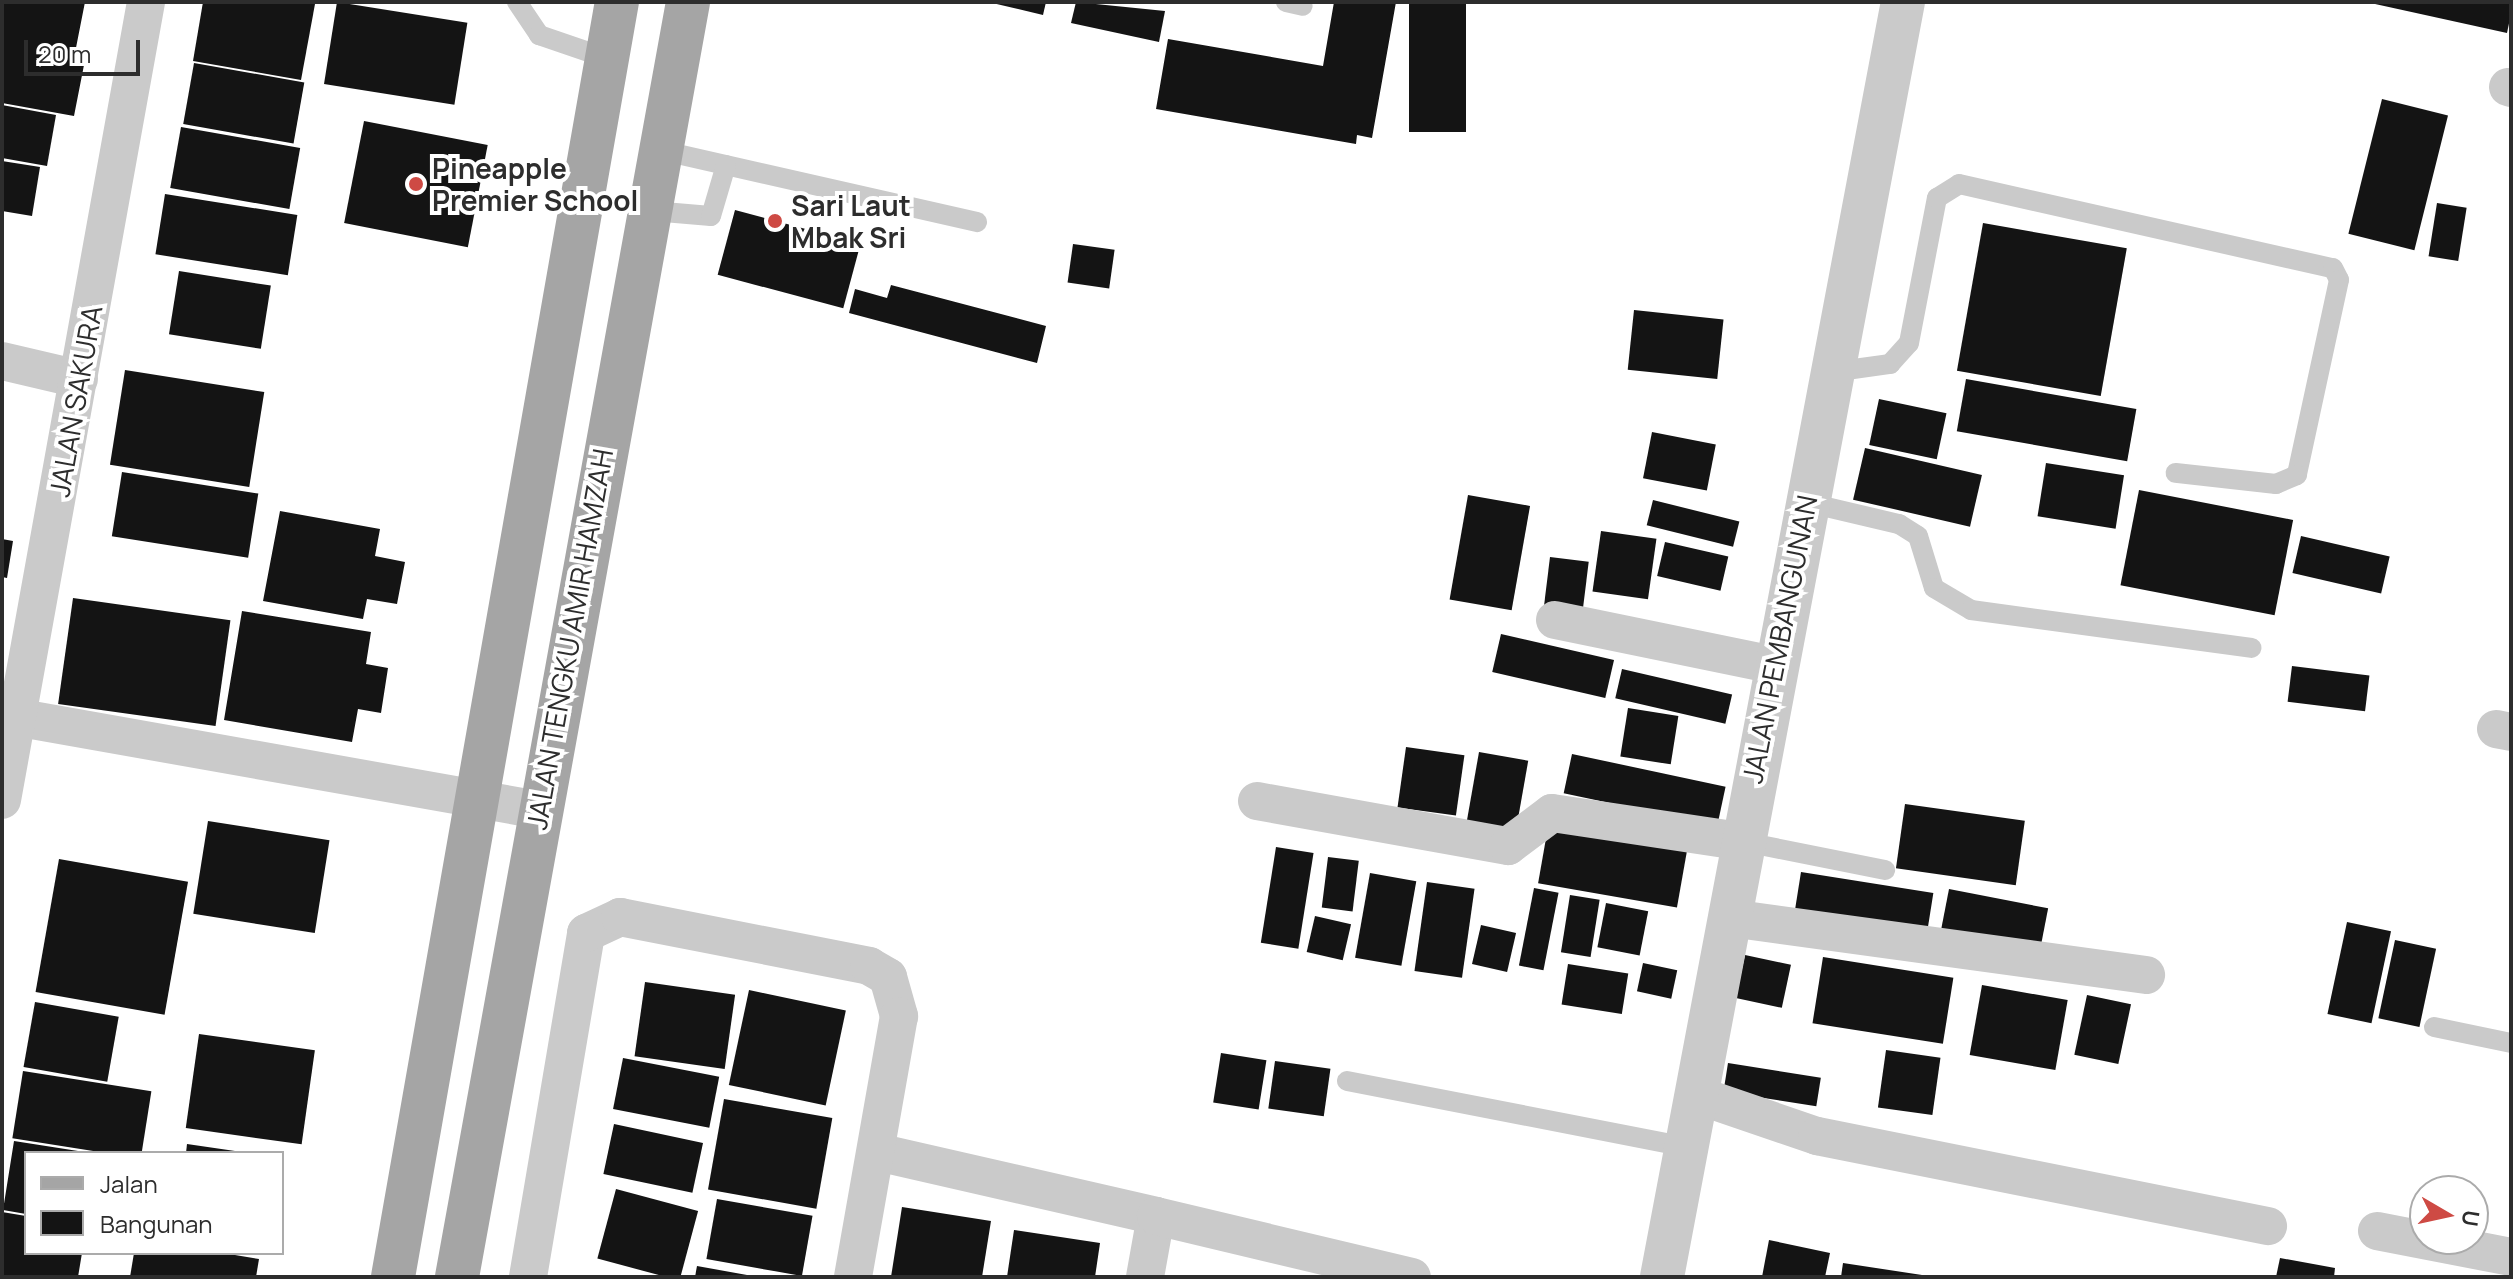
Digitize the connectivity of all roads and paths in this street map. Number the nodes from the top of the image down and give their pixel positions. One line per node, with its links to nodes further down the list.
1 (146, 2): 13 (street, JALAN SAKURA)
2 (517, 2): 6 (lane)
3 (617, 2): 6 (main road)
4 (688, 2): 7 (main road, JALAN TENGKU AMIR HAMZAH)
5 (1903, 2): 12 (street, JALAN PEMBANGUNAN)
6 (606, 58): 21 (main road)
7 (664, 151): 8 (lane); 9 (main road, JALAN TENGKU AMIR HAMZAH)
8 (726, 165): 9 (lane); 10 (lane)
9 (652, 211): 23 (main road, JALAN TENGKU AMIR HAMZAH)
10 (977, 222)
11 (2, 361): 13 (street)
12 (1829, 372): 14 (lane); 15 (street, JALAN PEMBANGUNAN)
13 (79, 379): 19 (street, JALAN SAKURA)
14 (2176, 473)
15 (1805, 502): 17 (lane); 18 (street, JALAN PEMBANGUNAN)
16 (1555, 620): 18 (street)
17 (2251, 648)
18 (1775, 665): 24 (street, JALAN PEMBANGUNAN)
19 (15, 717): 20 (street, JALAN SAKURA); 21 (street)
20 (2, 800)
21 (480, 800): 23 (street); 38 (main road)
22 (1257, 801): 24 (street)
23 (539, 810): 39 (main road, JALAN TENGKU AMIR HAMZAH)
24 (1740, 841): 25 (lane); 26 (street, JALAN PEMBANGUNAN)
25 (1885, 870)
26 (1730, 918): 27 (street); 31 (street, JALAN PEMBANGUNAN)
27 (2146, 975)
28 (2434, 1027): 29 (lane)
29 (2511, 1043)
30 (1347, 1081): 32 (lane)
31 (1697, 1095): 32 (street, JALAN PEMBANGUNAN); 35 (street)
32 (1686, 1147): 44 (street, JALAN PEMBANGUNAN)
33 (877, 1152): 34 (street); 40 (street); 41 (street)
34 (1156, 1216): 42 (street); 43 (street)
35 (2268, 1226)
36 (2377, 1231): 37 (street)
37 (2511, 1257)
38 (393, 1277)
39 (457, 1277)
40 (528, 1277)
41 (853, 1277)
42 (1145, 1277)
43 (1412, 1277)
44 (1662, 1277)

